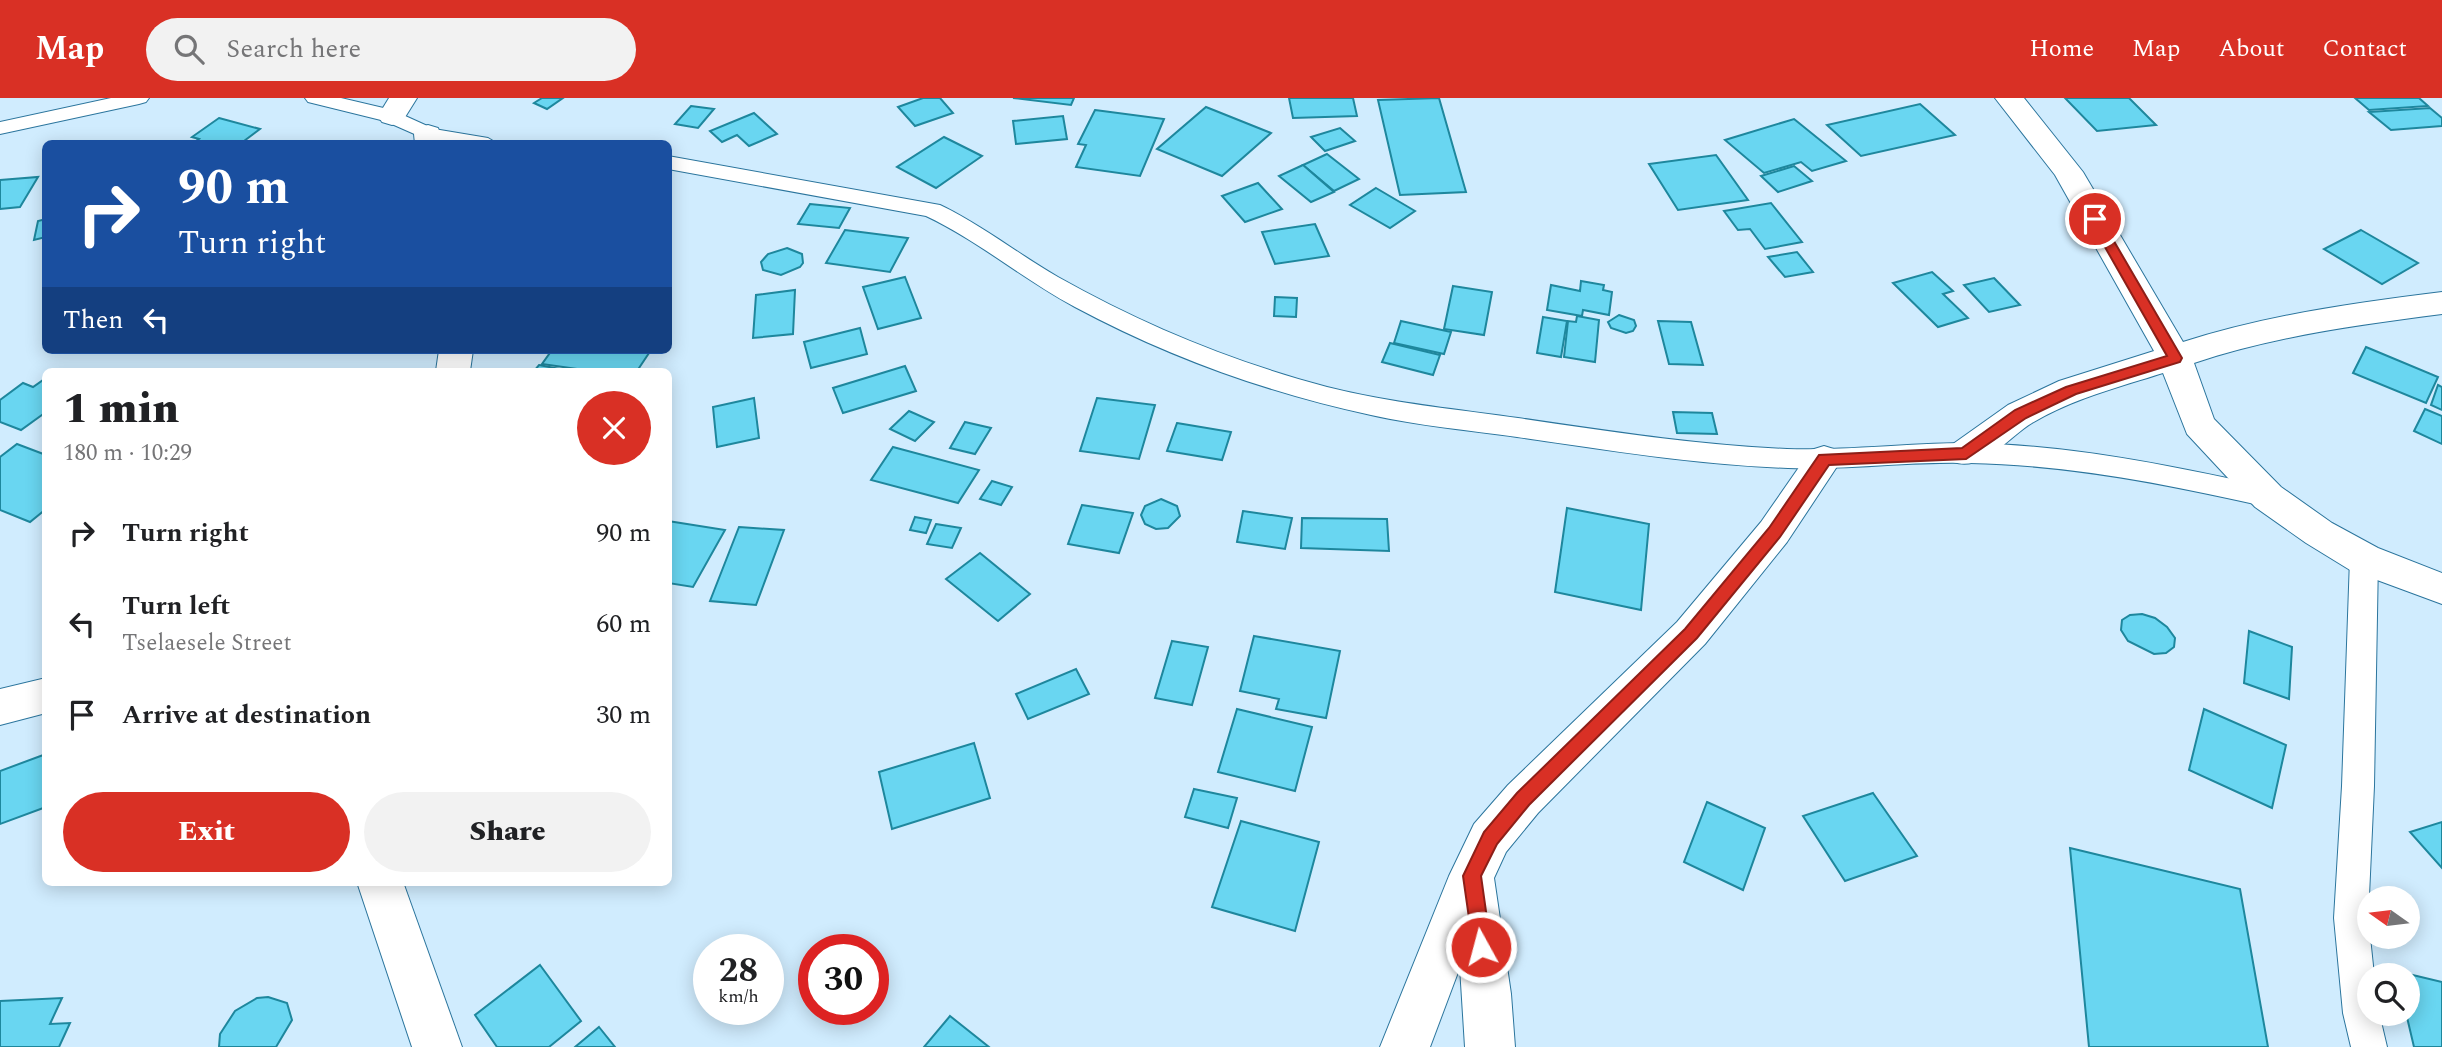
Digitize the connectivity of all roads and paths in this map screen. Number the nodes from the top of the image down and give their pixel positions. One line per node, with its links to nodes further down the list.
1 (139, 98): 5 (lane)
2 (314, 98): 4 (lane)
3 (2009, 98): 9 (street)
4 (398, 107): 6 (lane)
5 (0, 128)
6 (429, 139)
7 (672, 163): 11 (lane)
8 (2442, 303): 9 (street)
9 (2175, 358): 10 (street); 12 (street)
10 (1966, 453): 11 (lane); 12 (lane)
11 (1824, 459): 17 (street)
12 (2269, 497): 13 (street)
13 (2364, 559): 14 (street); 22 (lane)
14 (2442, 589)
15 (42, 696): 16 (street)
16 (0, 707)
17 (1472, 876): 20 (street); 21 (street)
18 (381, 886): 19 (street)
19 (437, 1047)
20 (1405, 1047)
21 (1490, 1047)
22 (2370, 1047)

